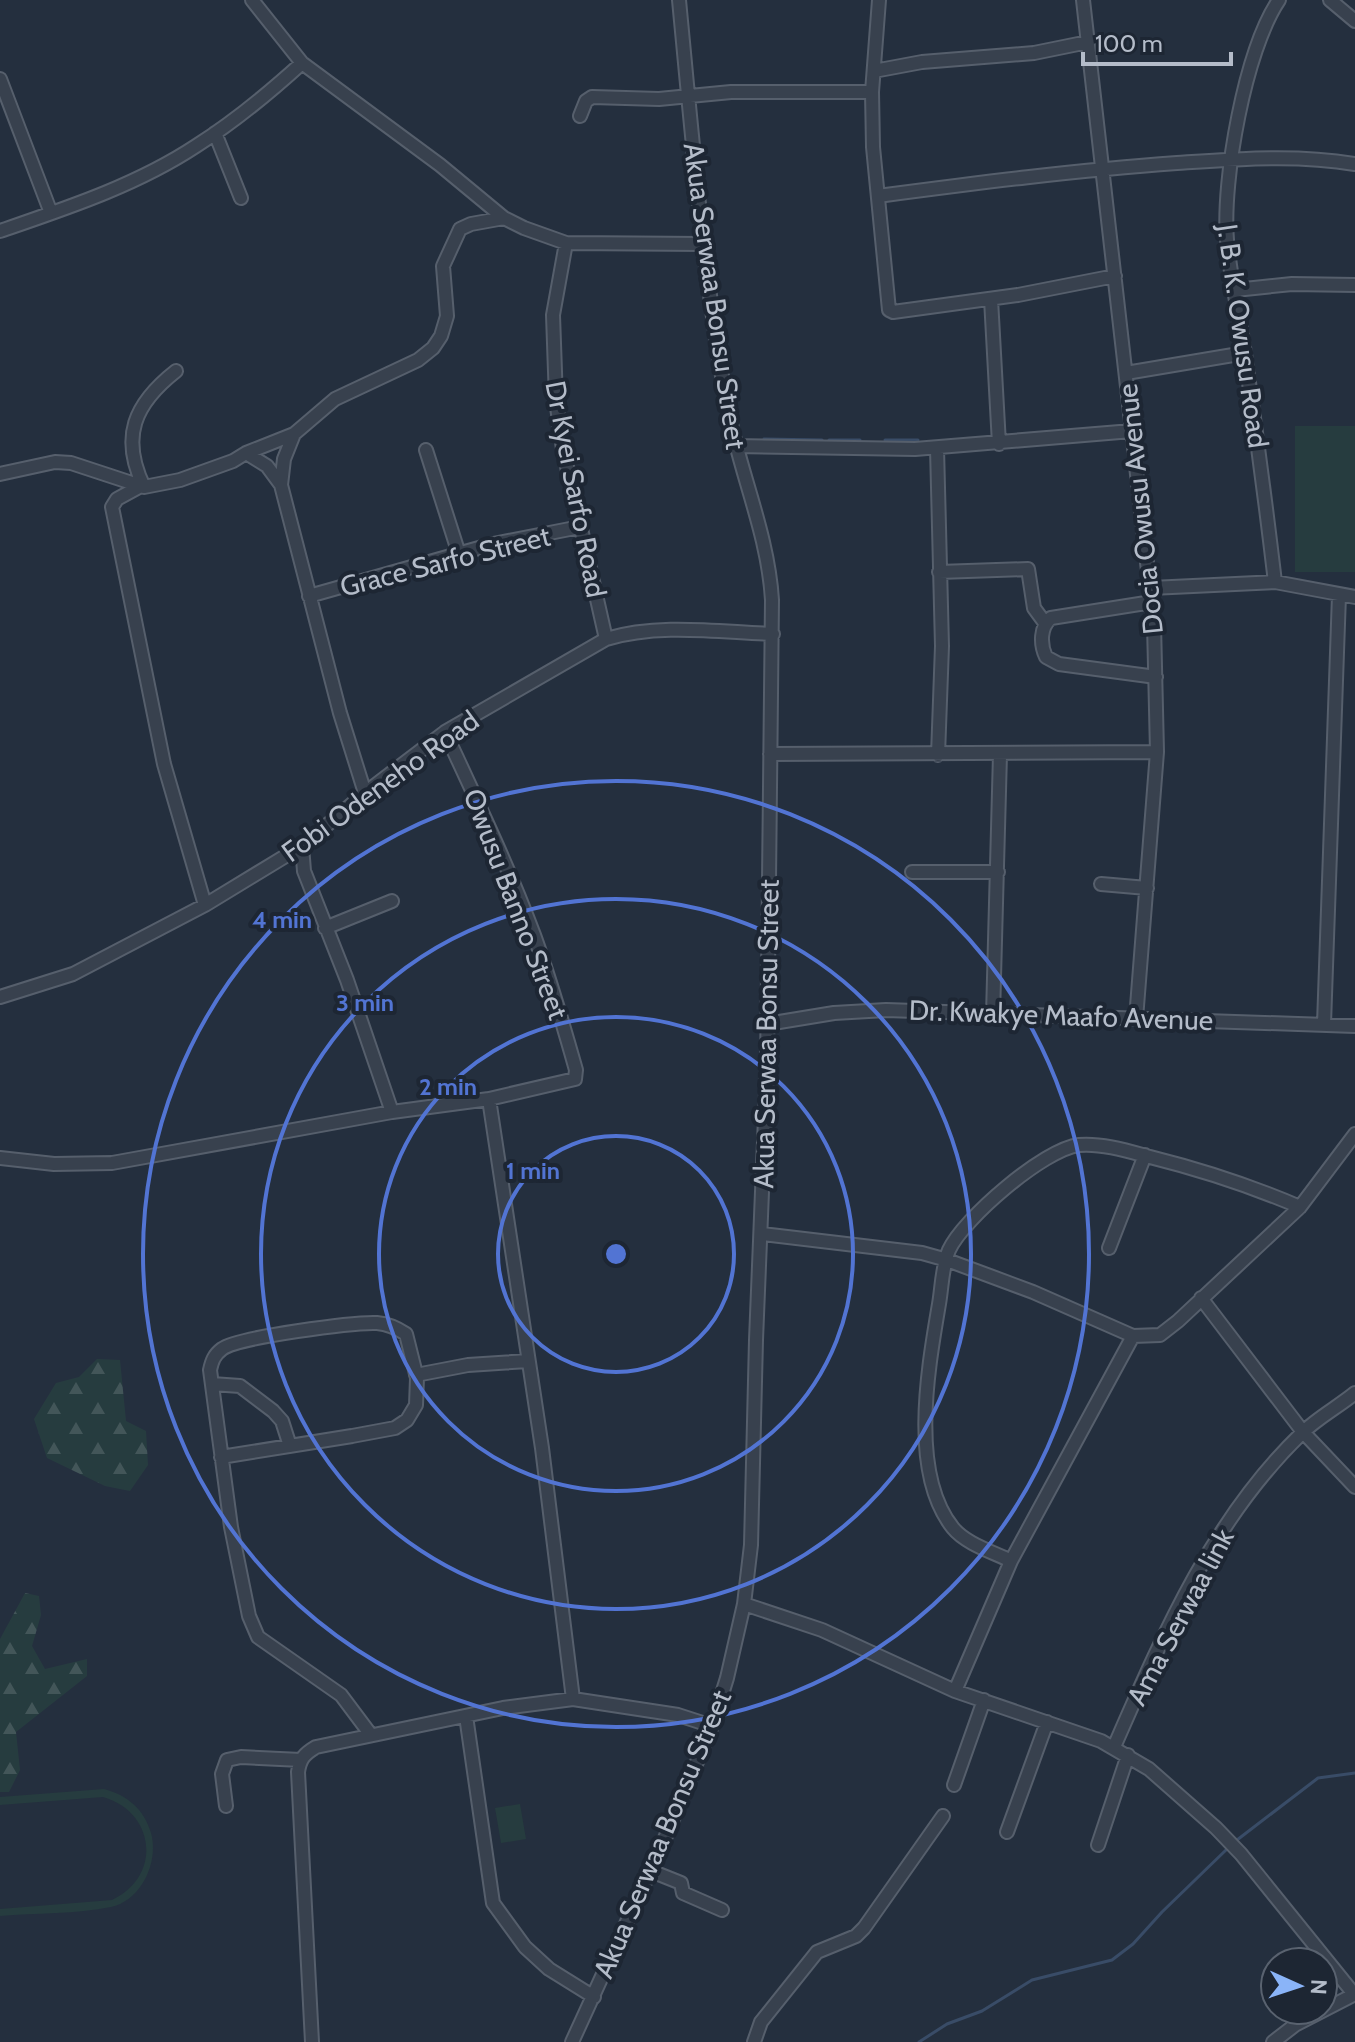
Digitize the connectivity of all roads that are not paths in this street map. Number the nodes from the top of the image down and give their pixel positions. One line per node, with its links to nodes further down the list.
1 (252, 0): 9 (street)
2 (679, 0): 13 (street, Akua Serwaa Bonsu Street)
3 (879, 0): 10 (street)
4 (1083, 0): 8 (street, Docia Owusu Avenue)
5 (1279, 0): 16 (street, J. B. K. Owusu Road)
6 (1330, 0): 7 (street)
7 (1349, 11)
8 (1088, 42): 10 (street); 18 (street, Docia Owusu Avenue)
9 (302, 63): 15 (street); 22 (street)
10 (874, 71): 12 (street)
11 (0, 79): 21 (street)
12 (872, 92): 13 (street); 19 (street)
13 (688, 95): 14 (street); 25 (street, Akua Serwaa Bonsu Street)
14 (580, 116)
15 (215, 133): 20 (street); 21 (street)
16 (1231, 159): 17 (street); 18 (street); 28 (street, J. B. K. Owusu Road)
17 (1355, 164)
18 (1102, 169): 19 (street); 26 (street, Docia Owusu Avenue)
19 (878, 196): 29 (street)
20 (241, 198)
21 (51, 213): 23 (street)
22 (504, 218): 24 (street); 34 (street)
23 (0, 231)
24 (566, 243): 25 (street); 43 (street, Dr Kyei Sarfo Road)
25 (704, 244): 36 (street, Akua Serwaa Bonsu Street)
26 (1115, 276): 29 (street); 32 (street, Docia Owusu Avenue)
27 (1355, 285): 28 (street)
28 (1235, 290): 30 (street, J. B. K. Owusu Road)
29 (991, 299): 35 (street)
30 (1245, 353): 32 (street); 46 (street, J. B. K. Owusu Road)
31 (176, 371): 42 (street)
32 (1126, 373): 33 (street, Docia Owusu Avenue)
33 (1132, 431): 35 (street); 47 (street, Docia Owusu Avenue)
34 (294, 434): 39 (street); 41 (street)
35 (999, 444): 37 (street)
36 (735, 446): 37 (street); 53 (street, Akua Serwaa Bonsu Street)
37 (937, 448): 45 (street)
38 (426, 450): 44 (street)
39 (246, 453): 41 (street); 42 (street)
40 (0, 474): 42 (street)
41 (281, 485): 49 (street)
42 (142, 487): 70 (street)
43 (580, 527): 44 (street, Grace Sarfo Street); 54 (street, Dr Kyei Sarfo Road)
44 (459, 554): 49 (street, Grace Sarfo Street)
45 (939, 572): 52 (street); 60 (street)
46 (1275, 582): 47 (street); 48 (street)
47 (1151, 588): 51 (street, Docia Owusu Avenue)
48 (1339, 595): 50 (street); 76 (street)
49 (309, 596): 61 (street)
50 (1355, 597)
51 (1152, 602): 52 (street); 55 (street, Docia Owusu Avenue)
52 (1045, 623): 55 (street)
53 (773, 634): 54 (street, Fobi Odeneho Road); 58 (street, Akua Serwaa Bonsu Street)
54 (606, 639): 56 (street, Fobi Odeneho Road)
55 (1156, 677): 57 (street, Docia Owusu Avenue)
56 (445, 732): 61 (street, Fobi Odeneho Road); 78 (street, Owusu Banno Street)
57 (1157, 752): 59 (street); 68 (street, Docia Owusu Avenue)
58 (770, 754): 60 (street); 75 (street, Akua Serwaa Bonsu Street)
59 (1000, 754): 60 (street); 66 (street)
60 (938, 755)
61 (365, 793): 62 (street, Fobi Odeneho Road)
62 (302, 846): 63 (street, Fobi Odeneho Road); 64 (street)
63 (279, 860): 64 (street); 70 (street, Fobi Odeneho Road)
64 (304, 871): 71 (street)
65 (912, 872): 66 (street)
66 (998, 872): 73 (street)
67 (1101, 884): 68 (street)
68 (1147, 888): 74 (street, Docia Owusu Avenue)
69 (392, 901): 71 (street)
70 (205, 905): 72 (street, Fobi Odeneho Road)
71 (325, 928): 79 (street)
72 (0, 997)
73 (993, 1015): 74 (street, Dr. Kwakye Maafo Avenue); 75 (street, Dr. Kwakye Maafo Avenue)
74 (1136, 1019): 76 (street, Dr. Kwakye Maafo Avenue)
75 (767, 1024): 84 (street, Akua Serwaa Bonsu Street)
76 (1324, 1024): 77 (street, Dr. Kwakye Maafo Avenue)
77 (1355, 1026)
78 (489, 1099): 79 (street); 89 (street)
79 (392, 1112): 82 (street)
80 (1355, 1134): 83 (street)
81 (1145, 1155): 83 (street); 85 (street); 86 (street)
82 (0, 1158)
83 (1300, 1207): 87 (street)
84 (762, 1234): 86 (street); 98 (street, Akua Serwaa Bonsu Street)
85 (1109, 1248)
86 (947, 1260): 88 (street); 97 (street)
87 (1201, 1298): 88 (street); 93 (street)
88 (1133, 1336): 97 (street)
89 (528, 1361): 90 (street); 100 (street)
90 (416, 1375): 91 (street); 94 (street)
91 (212, 1384): 94 (street); 95 (street)
92 (1355, 1393): 93 (street, Ama Serwaa link)
93 (1303, 1432): 96 (street); 106 (street, Ama Serwaa link)
94 (290, 1446): 95 (street)
95 (221, 1457): 105 (street)
96 (1355, 1487)
97 (1011, 1561): 99 (street)
98 (744, 1604): 99 (street); 104 (street, Akua Serwaa Bonsu Street)
99 (955, 1691): 101 (street)
100 (573, 1699): 102 (street); 104 (street)
101 (984, 1700): 103 (street); 109 (street)
102 (466, 1716): 105 (street); 117 (street)
103 (1047, 1722): 106 (street); 112 (street)
104 (712, 1726): 114 (street, Akua Serwaa Bonsu Street)
105 (371, 1735): 108 (street)
106 (1114, 1747): 107 (street)
107 (1128, 1755): 113 (street); 116 (street)
108 (301, 1760): 110 (street); 118 (street)
109 (954, 1785)
110 (226, 1806)
111 (943, 1816): 120 (street)
112 (1007, 1832)
113 (1098, 1845)
114 (651, 1871): 115 (street); 117 (street, Akua Serwaa Bonsu Street)
115 (722, 1910)
116 (1354, 1994): 121 (street)
117 (594, 1997): 119 (street, Akua Serwaa Bonsu Street)
118 (312, 2042)
119 (572, 2042)
120 (754, 2042)
121 (1273, 2042)

